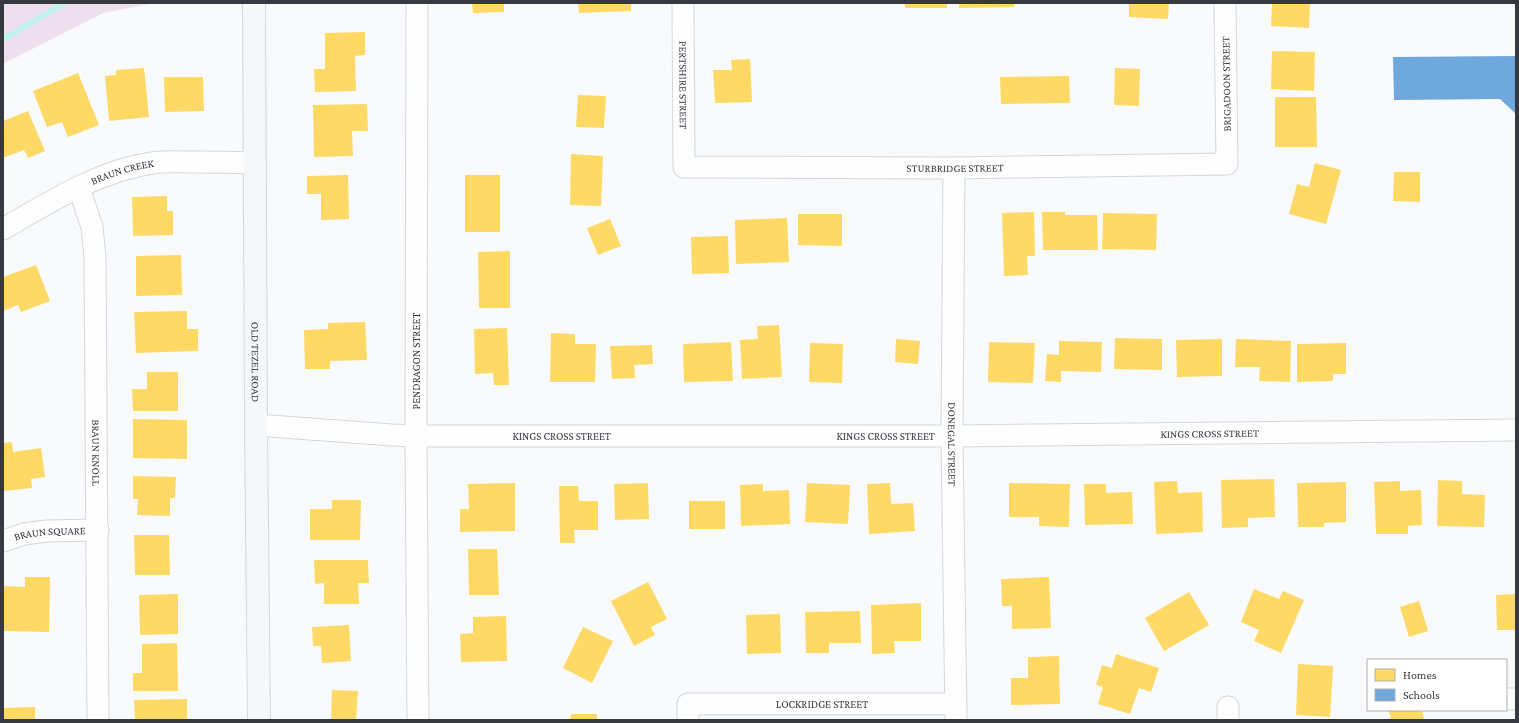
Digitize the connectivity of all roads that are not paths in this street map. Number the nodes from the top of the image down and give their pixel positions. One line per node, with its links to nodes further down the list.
1 (254, 3): 5 (street, OLD TEZEL ROAD)
2 (417, 3): 13 (street, PENDRAGON STREET)
3 (683, 3): 7 (street, PERTSHIRE STREET)
4 (1225, 3): 6 (street, BRIGADOON STREET)
5 (255, 163): 9 (street, BRAUN CREEK); 11 (street, OLD TEZEL ROAD)
6 (1227, 164): 8 (street, STURBRIDGE STREET)
7 (684, 167): 8 (street, STURBRIDGE STREET)
8 (954, 168): 14 (street, DONEGAL STREET)
9 (79, 188): 10 (street, BRAUN CREEK); 15 (street, BRAUN KNOLL)
10 (3, 229)
11 (256, 425): 13 (street, KINGS CROSS STREET); 20 (street, OLD TEZEL ROAD)
12 (1516, 430): 14 (street, KINGS CROSS STREET)
13 (416, 436): 14 (street, KINGS CROSS STREET); 21 (street, PENDRAGON STREET)
14 (952, 436): 18 (street, DONEGAL STREET)
15 (98, 530): 16 (street, BRAUN SQUARE); 19 (street, BRAUN KNOLL)
16 (3, 541)
17 (688, 712): 18 (street, LOCKRIDGE STREET)
18 (956, 712)
19 (98, 720)
20 (258, 720)
21 (418, 720)

